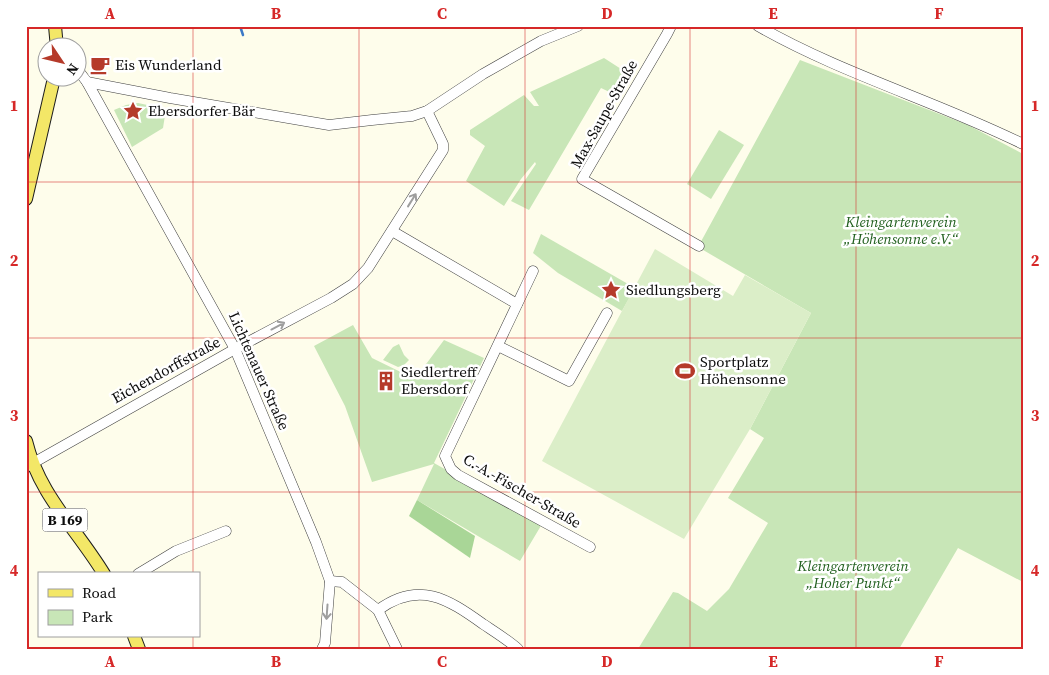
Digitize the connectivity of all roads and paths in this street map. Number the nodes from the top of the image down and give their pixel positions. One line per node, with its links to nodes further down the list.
1 (578, 26): 7 (street)
2 (671, 26): 11 (street, Max-Saupe-Straße)
3 (758, 26): 8 (street)
4 (88, 82): 7 (street)
5 (88, 84): 16 (street, Lichtenauer Straße)
6 (52, 88): 9 (main road)
7 (427, 111): 10 (street, Eichendorffstraße, one-way to 7)
8 (1023, 144)
9 (26, 199)
10 (392, 231): 13 (street); 16 (street, Eichendorffstraße, one-way to 10)
11 (700, 246)
12 (532, 271): 13 (street, C.-A.-Fischer-Straße)
13 (517, 304): 15 (street, C.-A.-Fischer-Straße)
14 (607, 313): 15 (street)
15 (498, 346): 20 (street, C.-A.-Fischer-Straße)
16 (235, 349): 18 (street, Eichendorffstraße); 23 (street, Lichtenauer Straße)
17 (26, 441): 18 (main road, B 169)
18 (29, 465): 21 (main road, B 169)
19 (226, 531): 22 (street)
20 (590, 547)
21 (103, 572)
22 (141, 572)
23 (330, 581): 24 (street); 25 (street, one-way to 25)
24 (378, 610): 26 (street); 27 (street)
25 (324, 646)
26 (397, 649)
27 (518, 649)

